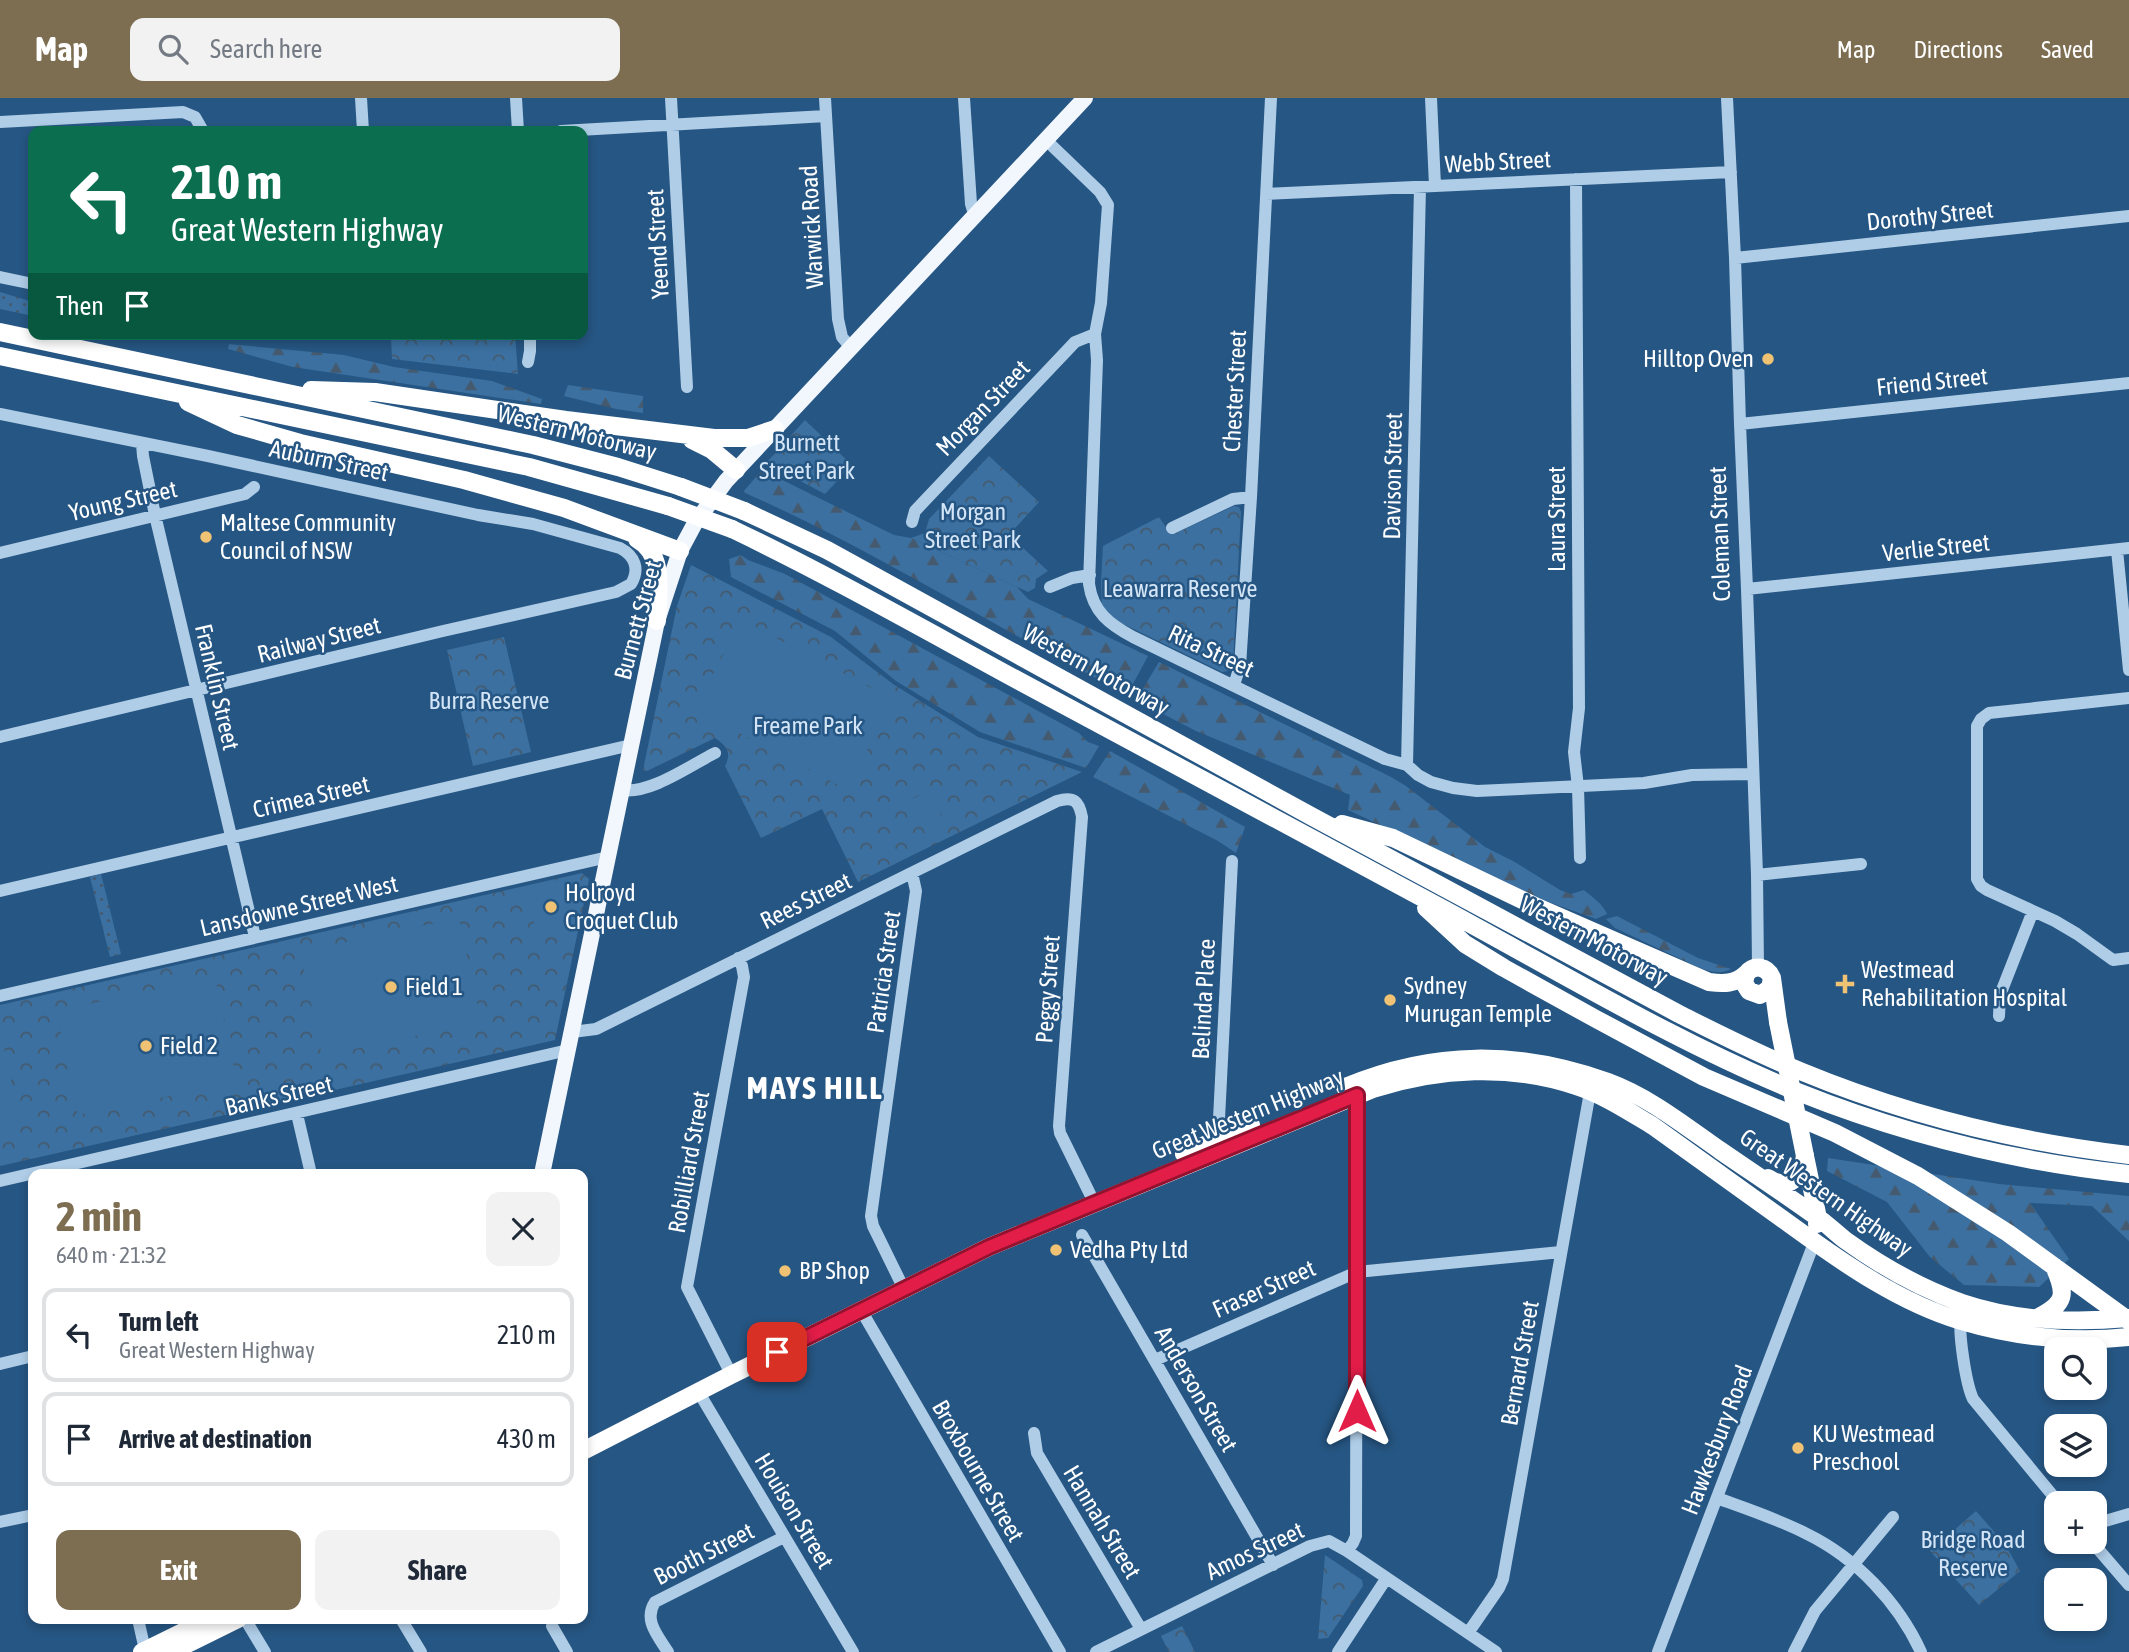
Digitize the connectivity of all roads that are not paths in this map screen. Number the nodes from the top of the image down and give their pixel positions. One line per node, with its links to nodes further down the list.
1 (361, 98): 14 (street)
2 (516, 98): 15 (street)
3 (671, 98): 12 (street, Yeend Street)
4 (825, 98): 10 (street, Warwick Road)
5 (964, 98): 24 (street)
6 (1085, 98): 17 (main road, Burnett Street)
7 (1270, 98): 22 (street, Chester Street)
8 (1431, 98): 20 (street)
9 (1727, 98): 18 (street, Coleman Street)
10 (827, 116): 12 (street); 33 (street, Warwick Road)
11 (0, 122): 13 (street)
12 (673, 125): 16 (street); 37 (street, Yeend Street)
13 (200, 126)
14 (363, 126)
15 (518, 126)
16 (588, 130)
17 (1046, 140): 24 (main road, Burnett Street); 29 (street, Rita Street)
18 (1731, 172): 19 (street, Webb Street); 25 (street, Coleman Street)
19 (1576, 179): 20 (street, Webb Street); 69 (street, Laura Street)
20 (1435, 186): 21 (street, Webb Street)
21 (1420, 187): 22 (street, Webb Street); 67 (street, Davison Street)
22 (1266, 194): 47 (street, Chester Street)
23 (2129, 216): 25 (street, Dorothy Street)
24 (975, 217): 33 (main road, Burnett Street)
25 (1735, 258): 41 (street, Coleman Street)
26 (0, 277): 27 (street)
27 (28, 283)
28 (0, 332): 30 (highway, Western Motorway)
29 (1095, 334): 49 (street, Morgan Street); 56 (street, Rita Street)
30 (28, 338)
31 (38, 340): 38 (highway, Western Motorway)
32 (530, 340): 35 (street)
33 (852, 349): 42 (main road, Burnett Street)
34 (0, 356): 39 (highway, Western Motorway)
35 (528, 362)
36 (2129, 383): 41 (street, Friend Street)
37 (687, 387)
38 (265, 388): 43 (highway); 72 (highway, Western Motorway, bridge)
39 (159, 389): 50 (highway); 80 (highway, Western Motorway, bridge)
40 (0, 414): 44 (street, Auburn Street)
41 (1740, 424): 58 (street, Coleman Street)
42 (775, 429): 43 (highway); 45 (main road, Burnett Street)
43 (680, 435): 45 (highway)
44 (142, 444): 48 (street, Franklin Street); 55 (street, Auburn Street)
45 (736, 470): 53 (main road, Burnett Street)
46 (254, 487): 48 (street, Young Street)
47 (1251, 497): 51 (street); 61 (street, Chester Street)
48 (155, 515): 54 (street, Young Street); 62 (street, Franklin Street)
49 (912, 522)
50 (608, 524): 53 (highway); 59 (highway)
51 (1172, 528)
52 (2123, 549): 58 (street, Verlie Street); 60 (street)
53 (680, 551): 59 (main road, Burnett Street)
54 (0, 553)
55 (636, 569): 62 (street, Railway Street)
56 (1090, 575): 57 (street); 61 (street, Rita Street)
57 (1050, 587)
58 (1747, 589): 68 (street, Coleman Street)
59 (657, 621): 65 (main road, Burnett Street)
60 (2129, 670)
61 (1234, 685): 67 (street, Rita Street)
62 (197, 691): 64 (street, Railway Street); 73 (street, Franklin Street)
63 (2129, 698): 82 (street)
64 (0, 737)
65 (631, 745): 70 (main road, Burnett Street); 73 (street, Crimea Street)
66 (715, 753): 70 (street)
67 (1407, 765): 69 (street, Rita Street)
68 (1752, 774): 69 (street, Rita Street); 79 (street, Coleman Street)
69 (1578, 786): 75 (street, Laura Street)
70 (622, 790): 74 (main road, Burnett Street)
71 (1057, 801): 78 (street, Rees Street); 106 (street, Peggy Street)
72 (1311, 816): 86 (highway); 97 (highway, Western Motorway)
73 (230, 837): 81 (street, Crimea Street); 83 (street, Franklin Street)
74 (608, 857): 83 (street, Lansdowne Street West); 91 (main road, Burnett Street)
75 (1580, 858)
76 (1232, 861): 96 (street, Belinda Place)
77 (1861, 864): 79 (street)
78 (912, 873): 84 (street, Rees Street); 113 (street, Patricia Street)
79 (1757, 875): 86 (street, Coleman Street)
80 (1404, 888): 103 (highway, Western Motorway); 111 (highway)
81 (0, 891)
82 (2033, 911): 85 (street); 89 (street)
83 (254, 937): 88 (street, Lansdowne Street West)
84 (737, 958): 91 (street, Rees Street); 122 (street, Robilliard Street)
85 (2129, 958)
86 (1758, 973): 87 (highway); 87 (highway); 90 (highway, Coleman Street)
87 (1753, 994): 90 (highway, Coleman Street)
88 (0, 996)
89 (1998, 1016)
90 (1778, 1022): 98 (highway, Coleman Street, bridge)
91 (572, 1032): 92 (main road, Burnett Street)
92 (568, 1050): 95 (street, Banks Street); 102 (main road, Burnett Street)
93 (1590, 1092): 94 (highway, Great Western Highway); 109 (highway, Great Western Highway); 110 (street, Bernard Street)
94 (1357, 1095): 112 (street); 114 (highway, Great Western Highway)
95 (297, 1114): 100 (street, Banks Street); 101 (street)
96 (1218, 1139): 99 (highway, Great Western Highway); 106 (highway, Great Western Highway)
97 (2129, 1155)
98 (1805, 1156): 99 (highway); 107 (highway, Coleman Street)
99 (1739, 1164): 107 (highway, Great Western Highway)
100 (59, 1169)
101 (310, 1169)
102 (543, 1169)
103 (2129, 1174)
104 (28, 1176): 105 (street, Banks Street)
105 (0, 1181)
106 (1090, 1194): 113 (highway, Great Western Highway)
107 (1818, 1218): 109 (highway, Coleman Street); 115 (highway, Great Western Highway)
108 (1082, 1235): 120 (street, Anderson Street)
109 (1814, 1242): 115 (highway, Great Western Highway); 128 (street, Hawkesbury Road)
110 (1561, 1252): 112 (street, Fraser Street); 148 (street, Bernard Street)
111 (2054, 1266): 116 (highway); 117 (highway)
112 (1357, 1272): 120 (street, Fraser Street); 135 (street)
113 (900, 1281): 122 (highway, Great Western Highway)
114 (861, 1310): 123 (highway, Great Western Highway); 156 (street, Broxbourne Street)
115 (1962, 1312): 116 (highway, Great Western Highway); 118 (highway, Great Western Highway); 127 (street)
116 (2037, 1318): 117 (highway, Great Western Highway)
117 (2127, 1319)
118 (2129, 1336)
119 (28, 1357): 121 (street)
120 (1155, 1360): 137 (street, Anderson Street)
121 (0, 1364)
122 (727, 1366): 125 (highway, Great Western Highway)
123 (698, 1391): 126 (highway, Great Western Highway); 134 (street, Houison Street)
124 (1034, 1433): 147 (street, Hannah Street)
125 (588, 1435)
126 (588, 1448)
127 (2049, 1491)
128 (1717, 1498): 138 (street); 160 (street, Hawkesbury Road)
129 (2129, 1514): 132 (street)
130 (28, 1516): 133 (street)
131 (1893, 1517): 138 (street)
132 (2107, 1520)
133 (0, 1522)
134 (785, 1536): 154 (street, Booth Street); 155 (street, Houison Street)
135 (1347, 1551): 137 (street, Amos Street); 139 (street, Amos Street)
136 (2102, 1554): 140 (street)
137 (1273, 1565): 147 (street, Amos Street)
138 (1852, 1565): 161 (street); 162 (street)
139 (1386, 1579): 148 (street, Amos Street); 158 (street)
140 (2129, 1586)
141 (139, 1624): 149 (street)
142 (198, 1624): 149 (highway)
143 (228, 1624): 150 (highway)
144 (248, 1624): 151 (street)
145 (404, 1624): 152 (street)
146 (552, 1626): 153 (street)
147 (1142, 1629): 157 (street, Amos Street)
148 (1468, 1633): 159 (street, Amos Street)
149 (144, 1651)
150 (171, 1652)
151 (265, 1652)
152 (421, 1652)
153 (567, 1652)
154 (668, 1652)
155 (853, 1652)
156 (1059, 1652)
157 (1096, 1652)
158 (1338, 1652)
159 (1496, 1652)
160 (1657, 1652)
161 (1794, 1652)
162 (1921, 1652)

